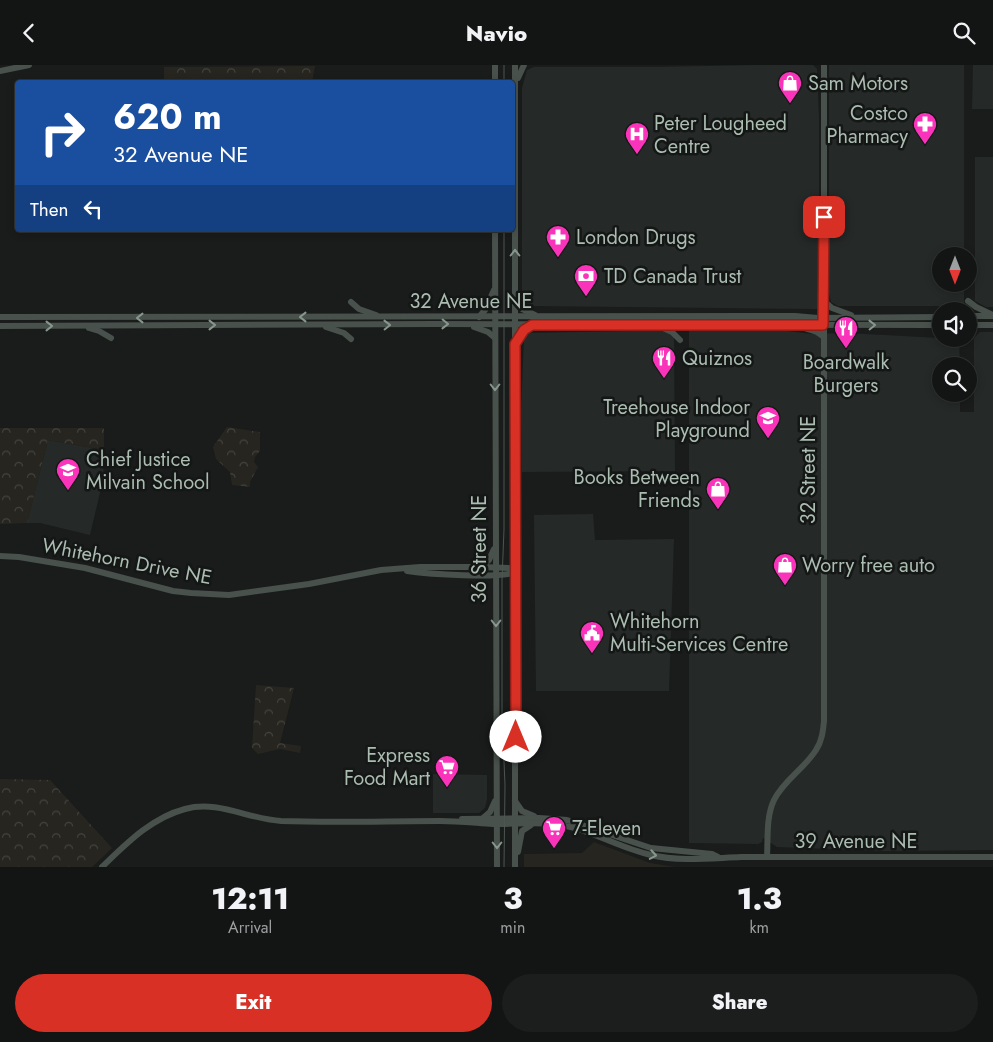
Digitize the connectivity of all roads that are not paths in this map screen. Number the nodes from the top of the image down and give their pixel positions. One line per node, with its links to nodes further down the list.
1 (29, 65): 6 (main road)
2 (495, 65): 7 (main road)
3 (515, 65): 8 (main road, 36 Street NE)
4 (524, 65): 8 (main road)
5 (824, 65): 12 (main road, 32 Street NE)
6 (0, 71)
7 (495, 80)
8 (515, 94)
9 (495, 232): 11 (main road, 36 Street NE)
10 (514, 232): 15 (main road, 36 Street NE, one-way to 10)
11 (495, 286): 20 (main road); 21 (main road, 36 Street NE)
12 (824, 301): 23 (main road); 26 (main road, 32 Street NE)
13 (968, 301): 16 (main road)
14 (351, 302): 19 (main road)
15 (514, 302): 22 (main road); 25 (main road, 36 Street NE)
16 (993, 315): 17 (main road)
17 (977, 316)
18 (0, 317): 19 (main road, 32 Avenue NE, one-way to 18)
19 (382, 317): 20 (main road, 32 Avenue NE)
20 (479, 317): 21 (main road, 32 Avenue NE)
21 (495, 317): 25 (main road, 32 Avenue NE); 29 (main road, 36 Street NE)
22 (539, 317): 25 (main road, 32 Avenue NE); 26 (main road, 32 Avenue NE)
23 (860, 317): 24 (main road, 32 Avenue NE); 26 (main road, 32 Avenue NE)
24 (932, 317)
25 (514, 321): 29 (main road, 32 Avenue NE); 30 (main road, 32 Avenue NE); 43 (main road, 36 Street NE)
26 (823, 322): 31 (main road, 32 Avenue NE, one-way to 31); 37 (main road, 32 Avenue NE); 38 (main road, 32 Street NE)
27 (320, 325): 28 (main road, 32 Avenue NE, one-way to 28); 35 (main road, 32 Avenue NE, one-way to 27); 41 (main road)
28 (467, 325): 29 (main road, 32 Avenue NE); 40 (main road)
29 (495, 325): 40 (main road, 36 Street NE)
30 (532, 325): 36 (main road, 32 Avenue NE); 43 (main road)
31 (932, 325)
32 (977, 325): 33 (main road)
33 (993, 325)
34 (0, 326): 35 (main road, 32 Avenue NE, one-way to 35)
35 (81, 326): 39 (main road)
36 (654, 326): 37 (main road, 32 Avenue NE); 42 (main road)
37 (796, 326): 38 (main road)
38 (824, 337): 59 (main road, 32 Street NE)
39 (111, 338)
40 (495, 338): 44 (main road, 36 Street NE, one-way to 44)
41 (351, 339)
42 (680, 340)
43 (515, 344): 49 (main road, 36 Street NE)
44 (495, 548): 46 (main road); 48 (main road, 36 Street NE)
45 (0, 556): 47 (main road, Whitehorn Drive NE)
46 (481, 567): 47 (main road, Whitehorn Drive NE); 48 (main road, Whitehorn Drive NE)
47 (395, 570): 48 (main road, Whitehorn Drive NE)
48 (495, 571): 49 (main road, Whitehorn Drive NE); 50 (main road, 36 Street NE, one-way to 50)
49 (516, 572): 51 (main road, 36 Street NE)
50 (497, 799): 52 (main road); 55 (main road, 36 Street NE)
51 (515, 800): 53 (main road); 56 (main road, 36 Street NE)
52 (483, 818): 54 (main road); 55 (main road)
53 (539, 818): 56 (main road, 39 Avenue NE); 58 (main road, 39 Avenue NE)
54 (450, 821): 55 (main road); 62 (main road)
55 (497, 821): 56 (main road, 39 Avenue NE); 63 (main road, 36 Street NE, one-way to 63)
56 (515, 821): 57 (main road, 39 Avenue NE); 61 (main road, 36 Street NE)
57 (534, 823): 58 (main road, 39 Avenue NE, one-way to 58); 61 (main road)
58 (719, 857): 59 (main road, 39 Avenue NE)
59 (767, 857): 60 (main road, 39 Avenue NE)
60 (993, 857)
61 (515, 863)
62 (102, 867)
63 (497, 867)

